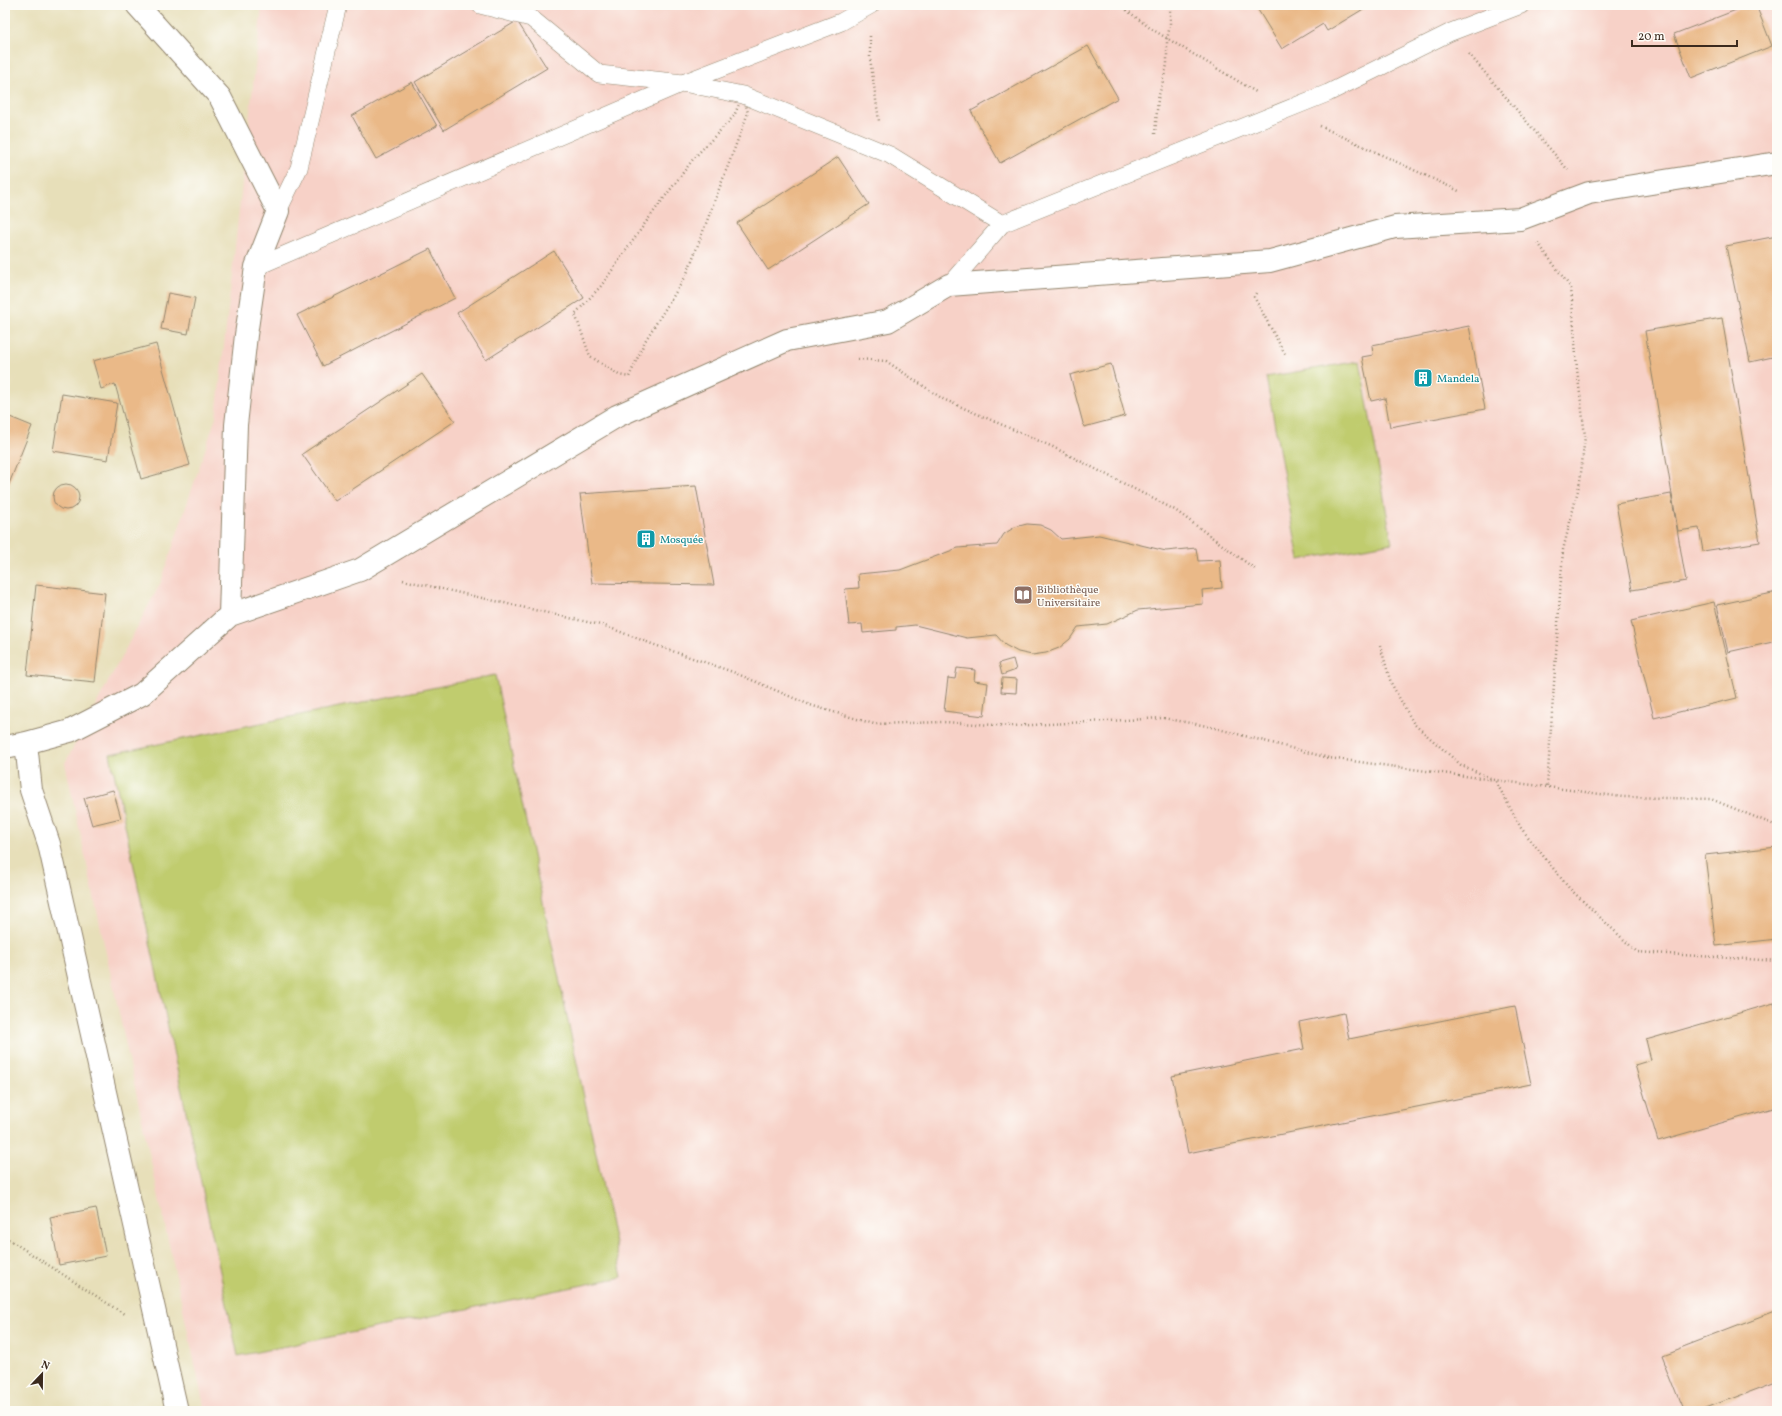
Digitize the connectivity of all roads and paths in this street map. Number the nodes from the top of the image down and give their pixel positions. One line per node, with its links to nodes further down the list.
1 (137, 5): 15 (street)
2 (338, 5): 15 (lane)
3 (480, 5): 9 (lane)
4 (871, 5): 9 (lane)
5 (1170, 5): 12 (path)
6 (1520, 5): 8 (lane)
7 (870, 28): 11 (path)
8 (1451, 32): 12 (lane); 14 (path)
9 (682, 83): 10 (lane); 19 (lane)
10 (742, 95): 10 (path); 11 (lane)
11 (890, 155): 17 (lane)
12 (1156, 162): 17 (lane)
13 (1777, 163): 14 (street)
14 (1589, 193): 16 (street)
15 (278, 211): 19 (street)
16 (1520, 219): 18 (street); 30 (path)
17 (1002, 224): 20 (lane)
18 (1270, 261): 20 (street); 21 (path)
19 (256, 267): 25 (street)
20 (949, 285): 24 (street)
21 (1285, 354)
22 (855, 359): 23 (path)
23 (1255, 569)
24 (360, 570): 25 (street); 29 (path)
25 (230, 615): 27 (street)
26 (1380, 645): 29 (path)
27 (26, 743): 28 (street); 35 (street)
28 (5, 747)
29 (1495, 780): 30 (path); 32 (path)
30 (1547, 787): 31 (path)
31 (1777, 826)
32 (1775, 962): 33 (path)
33 (1777, 965)
34 (5, 1237): 35 (path)
35 (159, 1336): 36 (street)
36 (177, 1411)

